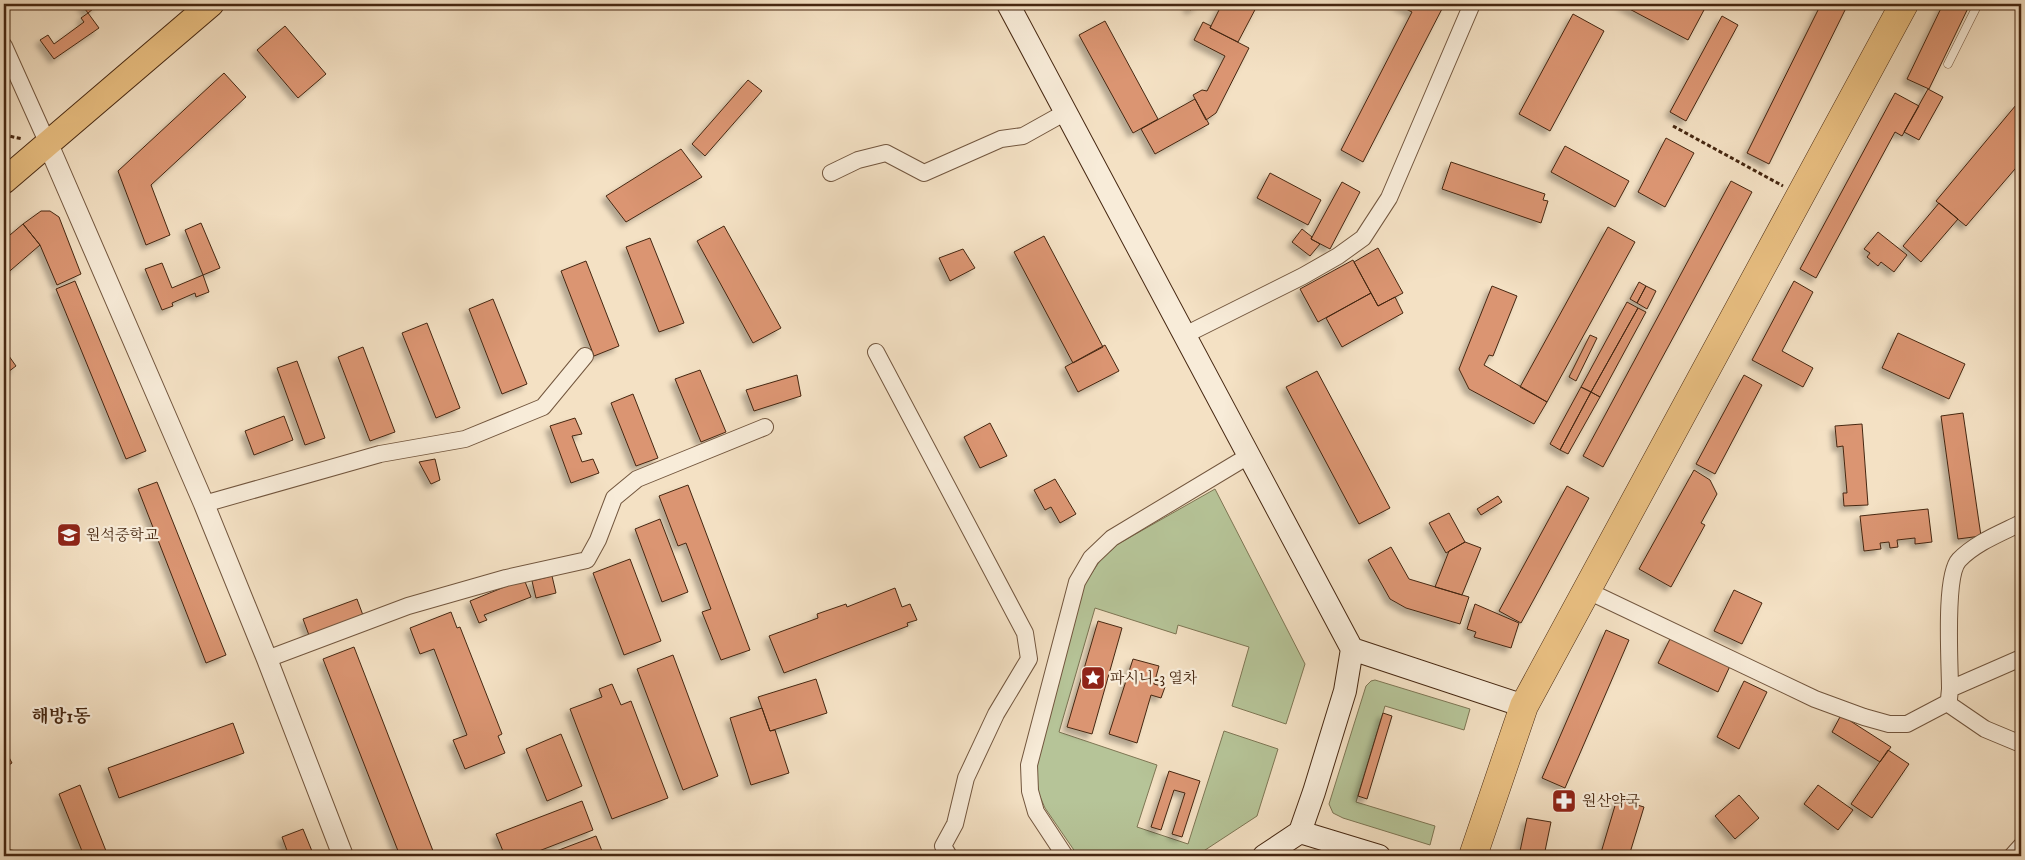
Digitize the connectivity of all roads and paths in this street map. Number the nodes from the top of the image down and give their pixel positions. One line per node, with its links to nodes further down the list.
1 (211, 4): 10 (main road)
2 (1008, 4): 8 (main road)
3 (1472, 4): 14 (street)
4 (1904, 4): 13 (highway)
5 (1978, 4): 7 (lane)
6 (4, 46): 10 (street)
7 (1948, 64)
8 (1066, 112): 11 (street); 14 (main road)
9 (1673, 126): 13 (path)
10 (48, 144): 12 (main road); 19 (street)
11 (831, 173)
12 (4, 181)
13 (1801, 196): 21 (highway)
14 (1185, 335): 18 (main road)
15 (876, 352): 31 (street)
16 (585, 356): 19 (street)
17 (765, 427): 24 (street)
18 (1250, 455): 22 (main road); 32 (street)
19 (204, 504): 24 (street)
20 (2021, 522): 25 (street)
21 (1588, 591): 25 (street); 26 (highway)
22 (1352, 649): 26 (main road); 28 (main road)
23 (2021, 658): 25 (street)
24 (267, 659): 30 (street)
25 (1949, 696): 27 (street)
26 (1524, 706): 35 (highway)
27 (2021, 744)
28 (1300, 832): 33 (main road); 34 (main road)
29 (2021, 846): 36 (street)
30 (343, 856)
31 (949, 856)
32 (1065, 856)
33 (1264, 856)
34 (1379, 856)
35 (1473, 856)
36 (2012, 856)

